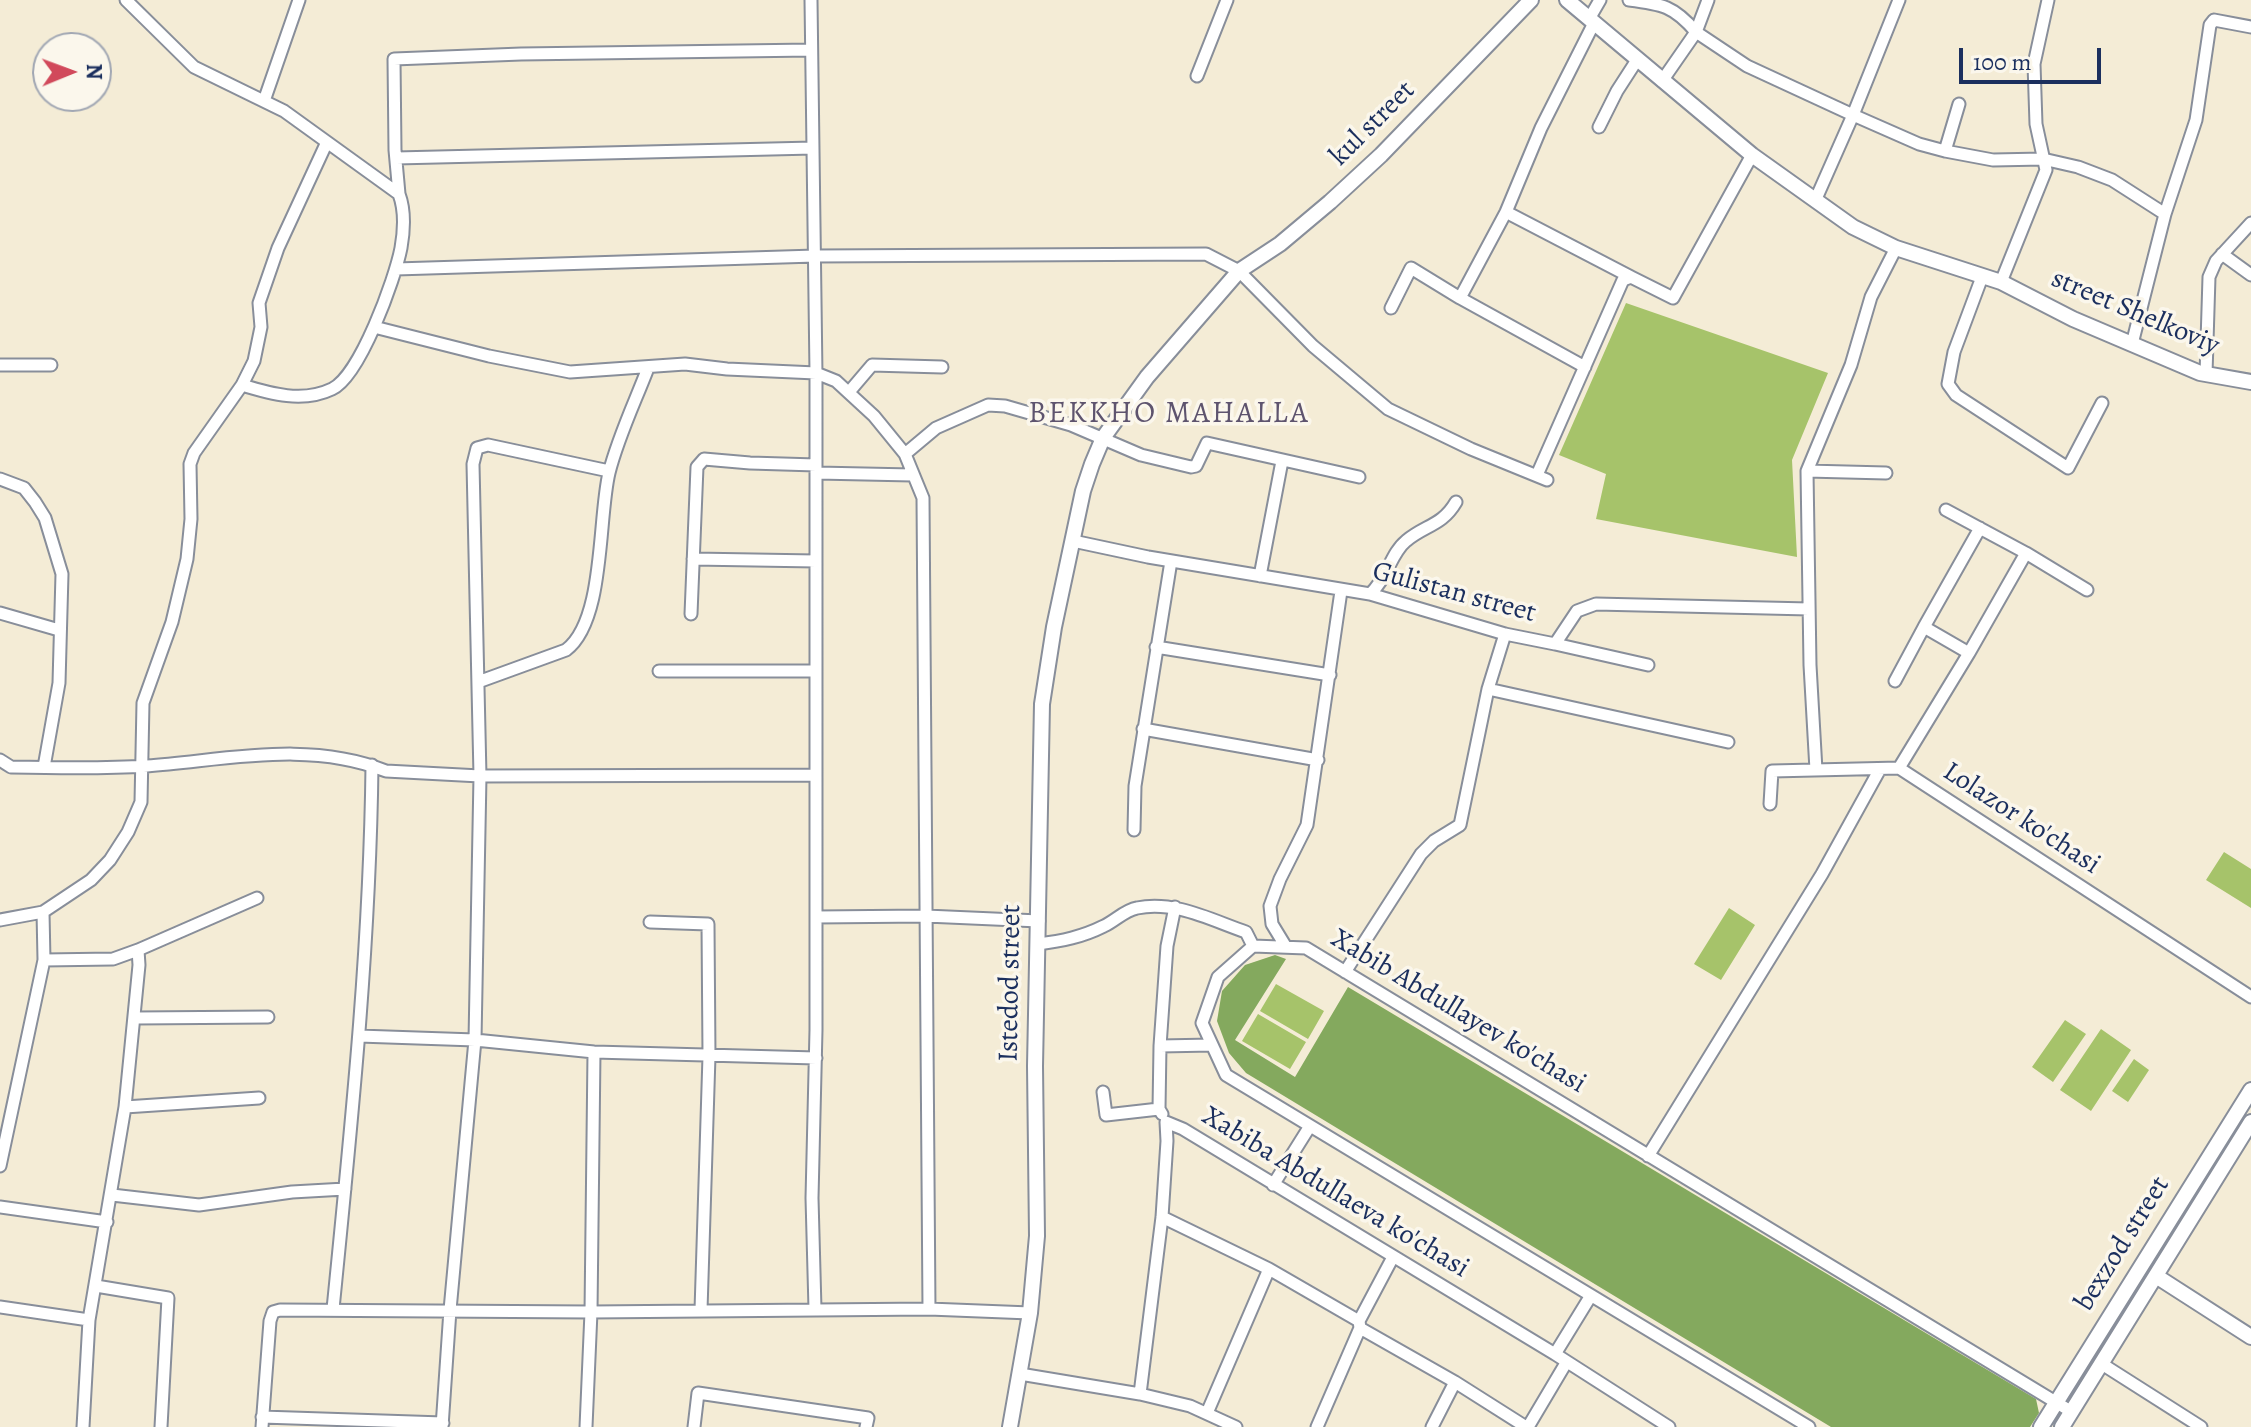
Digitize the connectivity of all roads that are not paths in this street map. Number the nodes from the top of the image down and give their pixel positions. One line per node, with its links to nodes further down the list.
1 (126, 0): 19 (street)
2 (299, 0): 19 (street)
3 (811, 0): 15 (street)
4 (1227, 0): 17 (street)
5 (1531, 0): 38 (street, kul street)
6 (1567, 0): 12 (street, street Shelkoviy)
7 (1600, 0): 12 (street)
8 (1629, 0): 14 (street)
9 (1708, 0): 14 (street)
10 (1899, 0): 21 (street)
11 (2048, 0): 28 (street)
12 (1592, 21): 16 (street, street Shelkoviy); 31 (street)
13 (2251, 27): 32 (street)
14 (1696, 32): 18 (street); 21 (street)
15 (811, 50): 24 (street); 27 (street)
16 (1637, 60): 18 (street, street Shelkoviy); 22 (street)
17 (1197, 76)
18 (1662, 81): 26 (street, street Shelkoviy)
19 (264, 101): 23 (street)
20 (1959, 104): 25 (street)
21 (1853, 115): 25 (street); 30 (street)
22 (1599, 127)
23 (327, 142): 29 (street); 55 (street)
24 (813, 148): 27 (street); 36 (street)
25 (1945, 151): 28 (street)
26 (1752, 155): 30 (street, street Shelkoviy); 40 (street)
27 (396, 158): 29 (street)
28 (2043, 159): 32 (street); 42 (street)
29 (399, 194): 37 (street)
30 (1815, 201): 34 (street, street Shelkoviy)
31 (1506, 212): 40 (street); 43 (street)
32 (2165, 214): 46 (street)
33 (2251, 223): 35 (street)
34 (1896, 248): 41 (street, street Shelkoviy); 63 (street)
35 (2222, 254): 39 (street); 53 (street)
36 (815, 256): 37 (street); 38 (street); 52 (street)
37 (396, 269): 45 (street)
38 (1239, 271): 50 (street); 58 (street, kul street)
39 (2251, 275)
40 (1631, 277): 50 (street)
41 (1982, 277): 42 (street, street Shelkoviy); 57 (street)
42 (2001, 282): 46 (street, street Shelkoviy)
43 (1460, 298): 44 (street); 50 (street)
44 (1391, 308)
45 (374, 327): 51 (street); 55 (street)
46 (2132, 344): 53 (street, street Shelkoviy)
47 (0, 365): 48 (street)
48 (51, 365)
49 (942, 367): 56 (street)
50 (1585, 367)
51 (648, 368): 52 (street); 62 (street)
52 (816, 373): 56 (street); 61 (street)
53 (2206, 374): 54 (street, street Shelkoviy)
54 (2251, 382)
55 (242, 385): 101 (street)
56 (849, 392): 59 (street)
57 (2102, 403)
58 (1103, 438): 59 (street); 60 (street); 71 (street, Istedod street)
59 (905, 454): 65 (street)
60 (1282, 461): 66 (street); 76 (street)
61 (816, 469): 65 (street); 73 (street); 74 (street)
62 (609, 471): 94 (street); 94 (street)
63 (1807, 471): 64 (street); 80 (street)
64 (1886, 473)
65 (912, 475): 113 (street)
66 (1359, 477)
67 (0, 479): 84 (street)
68 (1456, 502): 79 (street)
69 (1946, 510): 70 (street)
70 (1980, 528): 72 (street); 83 (street)
71 (1073, 541): 75 (street, Gulistan street); 116 (street, Istedod street)
72 (2026, 553): 77 (street); 88 (street)
73 (693, 559): 74 (street); 82 (street)
74 (816, 561): 91 (street)
75 (1171, 561): 76 (street, Gulistan street); 87 (street)
76 (1260, 576): 78 (street, Gulistan street)
77 (2087, 590)
78 (1341, 591): 79 (street, Gulistan street); 92 (street)
79 (1370, 594): 85 (street, Gulistan street)
80 (1809, 609): 86 (street, Gulistan street); 105 (street)
81 (0, 613): 84 (street)
82 (691, 614)
83 (1924, 627): 88 (street); 93 (street)
84 (59, 630): 102 (street)
85 (1505, 634): 86 (street, Gulistan street); 95 (street)
86 (1555, 644): 89 (street)
87 (1156, 647): 92 (street); 96 (street)
88 (1969, 653): 103 (street)
89 (1648, 665)
90 (659, 671): 91 (street)
91 (815, 671): 106 (street)
92 (1330, 675): 99 (street)
93 (1895, 681)
94 (478, 682): 107 (street)
95 (1488, 689): 97 (street); 123 (street)
96 (1143, 729): 99 (street); 109 (street)
97 (1728, 742)
98 (0, 760): 102 (street)
99 (1318, 760): 120 (street)
100 (372, 765): 101 (street); 107 (street); 127 (street)
101 (143, 766): 102 (street); 112 (street)
102 (44, 767)
103 (1899, 768): 104 (street, Lolazor ko'chasi); 124 (street, Lolazor ko'chasi)
104 (1880, 769): 105 (street, Lolazor ko'chasi); 142 (street)
105 (1816, 770): 108 (street, Lolazor ko'chasi)
106 (816, 775): 107 (street); 114 (street)
107 (480, 776): 128 (street)
108 (1770, 804)
109 (1134, 830)
110 (257, 898): 121 (street)
111 (1175, 907): 118 (street); 119 (street); 130 (street)
112 (43, 912): 115 (street); 122 (street)
113 (926, 916): 114 (street); 116 (street); 158 (street)
114 (816, 917): 133 (street)
115 (0, 920)
116 (1039, 921): 118 (street, Istedod street)
117 (650, 922): 132 (street)
118 (1038, 944): 162 (street, Istedod street)
119 (1253, 946): 120 (street, Xabib Abdullayev ko'chasi); 129 (street)
120 (1286, 947): 123 (street, Xabib Abdullayev ko'chasi)
121 (138, 950): 122 (street); 126 (street)
122 (44, 960): 143 (street)
123 (1345, 972): 142 (street, Xabib Abdullayev ko'chasi)
124 (2251, 997)
125 (268, 1017): 126 (street)
126 (136, 1018): 137 (street)
127 (359, 1036): 128 (street); 145 (street)
128 (475, 1040): 131 (street); 159 (street)
129 (1212, 1045): 130 (street); 141 (street)
130 (1160, 1046): 138 (street)
131 (594, 1052): 132 (street); 161 (street)
132 (709, 1056): 133 (street); 160 (street)
133 (816, 1058): 157 (street)
134 (2251, 1090): 172 (street, bexzod street)
135 (1103, 1092): 138 (street)
136 (259, 1098): 137 (street)
137 (125, 1107): 146 (street)
138 (1159, 1109): 139 (street)
139 (1166, 1122): 144 (street, Xabiba Abdullaeva ko'chasi); 148 (street, Xabiba Abdullaeva ko'chasi)
140 (2251, 1122): 152 (street, bexzod street)
141 (1310, 1126): 144 (street); 154 (street)
142 (1648, 1156): 172 (street, Xabib Abdullayev ko'chasi)
143 (0, 1166)
144 (1273, 1185): 150 (street, Xabiba Abdullaeva ko'chasi)
145 (345, 1189): 146 (street); 156 (street)
146 (112, 1195): 149 (street)
147 (0, 1207): 149 (street)
148 (1162, 1217): 151 (street); 171 (street, Xabiba Abdullaeva ko'chasi)
149 (107, 1222): 153 (street)
150 (1393, 1257): 164 (street); 166 (street, Xabiba Abdullaeva ko'chasi)
151 (1269, 1269): 164 (street); 174 (street)
152 (2156, 1276): 165 (street); 168 (street, bexzod street)
153 (96, 1286): 163 (street); 178 (street)
154 (1590, 1297): 166 (street); 188 (street)
155 (0, 1307): 163 (street)
156 (333, 1309): 159 (street); 175 (street)
157 (815, 1309): 158 (street); 160 (street)
158 (929, 1309): 162 (street)
159 (450, 1310): 161 (street); 176 (street)
160 (701, 1310): 161 (street)
161 (591, 1312): 179 (street)
162 (1030, 1313): 169 (street, Istedod street)
163 (89, 1320): 177 (street)
164 (1359, 1324): 170 (street); 184 (street)
165 (2251, 1337)
166 (1555, 1354): 167 (street, Xabiba Abdullaeva ko'chasi)
167 (1566, 1363): 186 (street); 187 (street, Xabiba Abdullaeva ko'chasi)
168 (2102, 1364): 173 (street, bexzod street); 191 (street)
169 (1020, 1374): 171 (street); 182 (street, Istedod street)
170 (1455, 1382): 185 (street); 186 (street)
171 (1140, 1394): 174 (street)
172 (2056, 1403): 173 (street, Xabib Abdullayev ko'chasi); 189 (street, bexzod street)
173 (2072, 1412): 190 (street, bexzod street)
174 (1207, 1413): 183 (street)
175 (262, 1422): 176 (street)
176 (443, 1425)
177 (83, 1427)
178 (161, 1427)
179 (586, 1427)
180 (694, 1427): 181 (street)
181 (866, 1427)
182 (1010, 1427)
183 (1236, 1427)
184 (1317, 1427)
185 (1432, 1427)
186 (1527, 1427)
187 (1669, 1427)
188 (1809, 1427)
189 (2041, 1427)
190 (2062, 1427)
191 (2201, 1427)

